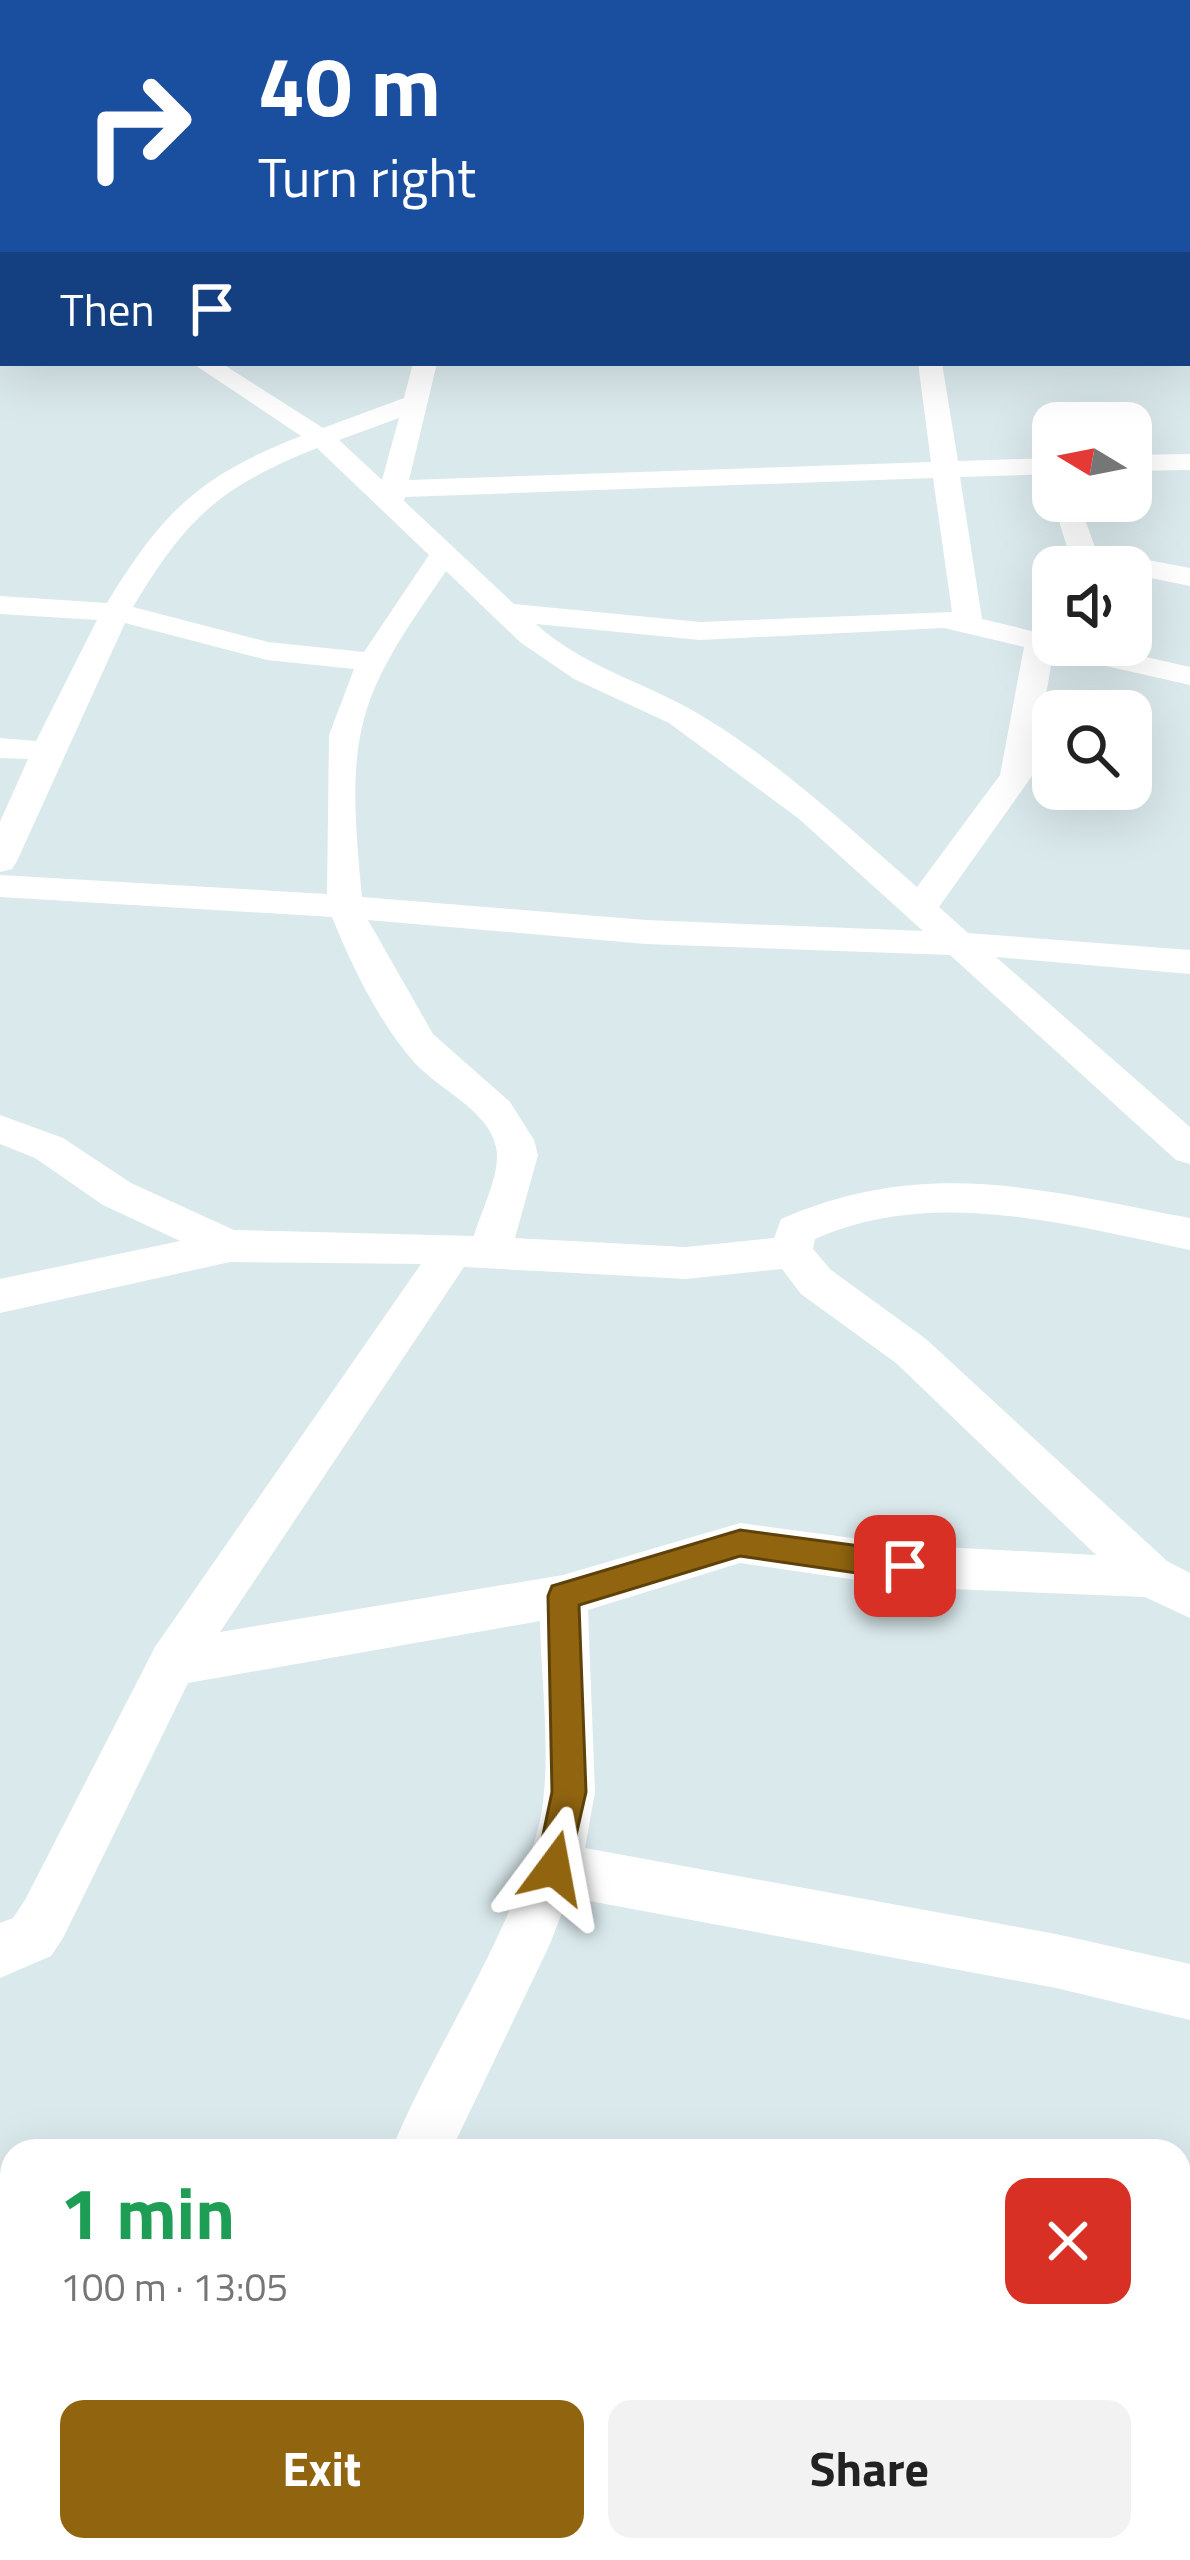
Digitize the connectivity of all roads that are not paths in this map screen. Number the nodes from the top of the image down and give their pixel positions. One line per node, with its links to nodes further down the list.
1 (209, 366): 5 (street)
2 (424, 366): 4 (street)
3 (930, 366): 10 (street)
4 (416, 402): 5 (street); 12 (street)
5 (323, 440): 12 (street); 18 (street)
6 (1190, 461): 7 (street)
7 (1152, 462)
8 (1032, 466): 9 (street)
9 (1005, 467): 10 (street); 11 (street)
10 (946, 469): 12 (street); 19 (street)
11 (1032, 483)
12 (393, 494): 13 (street)
13 (444, 553): 17 (street); 21 (street)
14 (1152, 572): 15 (street)
15 (1190, 577)
16 (0, 605): 18 (street)
17 (503, 611): 19 (street); 29 (street)
18 (118, 612): 21 (street); 26 (street)
19 (968, 624): 20 (street)
20 (1032, 640)
21 (373, 662): 30 (street)
22 (1152, 665): 24 (street)
23 (1044, 666): 29 (street)
24 (1190, 676)
25 (0, 748): 26 (street)
26 (46, 751): 27 (street)
27 (0, 861)
28 (0, 886): 30 (street)
29 (921, 906): 31 (street)
30 (346, 907): 31 (street); 37 (street)
31 (958, 942): 32 (street); 34 (street)
32 (1190, 962)
33 (0, 1129): 36 (street)
34 (1190, 1150)
35 (1190, 1234): 38 (street)
36 (230, 1246): 37 (street); 39 (street)
37 (471, 1251): 38 (street); 42 (street)
38 (792, 1252): 40 (street)
39 (0, 1296)
40 (1170, 1586): 41 (street)
41 (563, 1596): 42 (street); 43 (street)
42 (172, 1663): 44 (street)
43 (554, 1868): 45 (street); 46 (street)
44 (0, 1951)
45 (1190, 1992)
46 (426, 2139)

